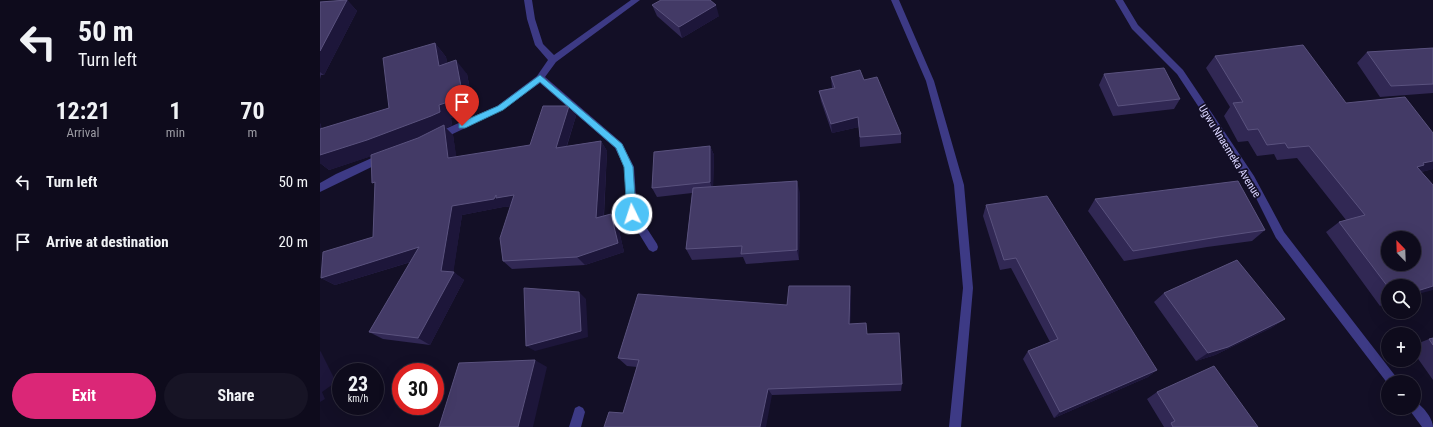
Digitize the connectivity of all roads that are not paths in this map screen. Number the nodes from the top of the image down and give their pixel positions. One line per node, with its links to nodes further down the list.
1 (528, 0): 5 (street)
2 (636, 0): 5 (street)
3 (895, 0): 15 (street)
4 (1120, 0): 11 (street, Ugwu Nnaemeka Avenue)
5 (553, 60): 6 (street)
6 (540, 78): 7 (street); 10 (street)
7 (431, 140)
8 (389, 155): 9 (street)
9 (320, 188)
10 (654, 247)
11 (1389, 375)
12 (579, 412): 14 (street)
13 (1420, 415): 16 (street)
14 (575, 427)
15 (955, 427)
16 (1430, 427)

